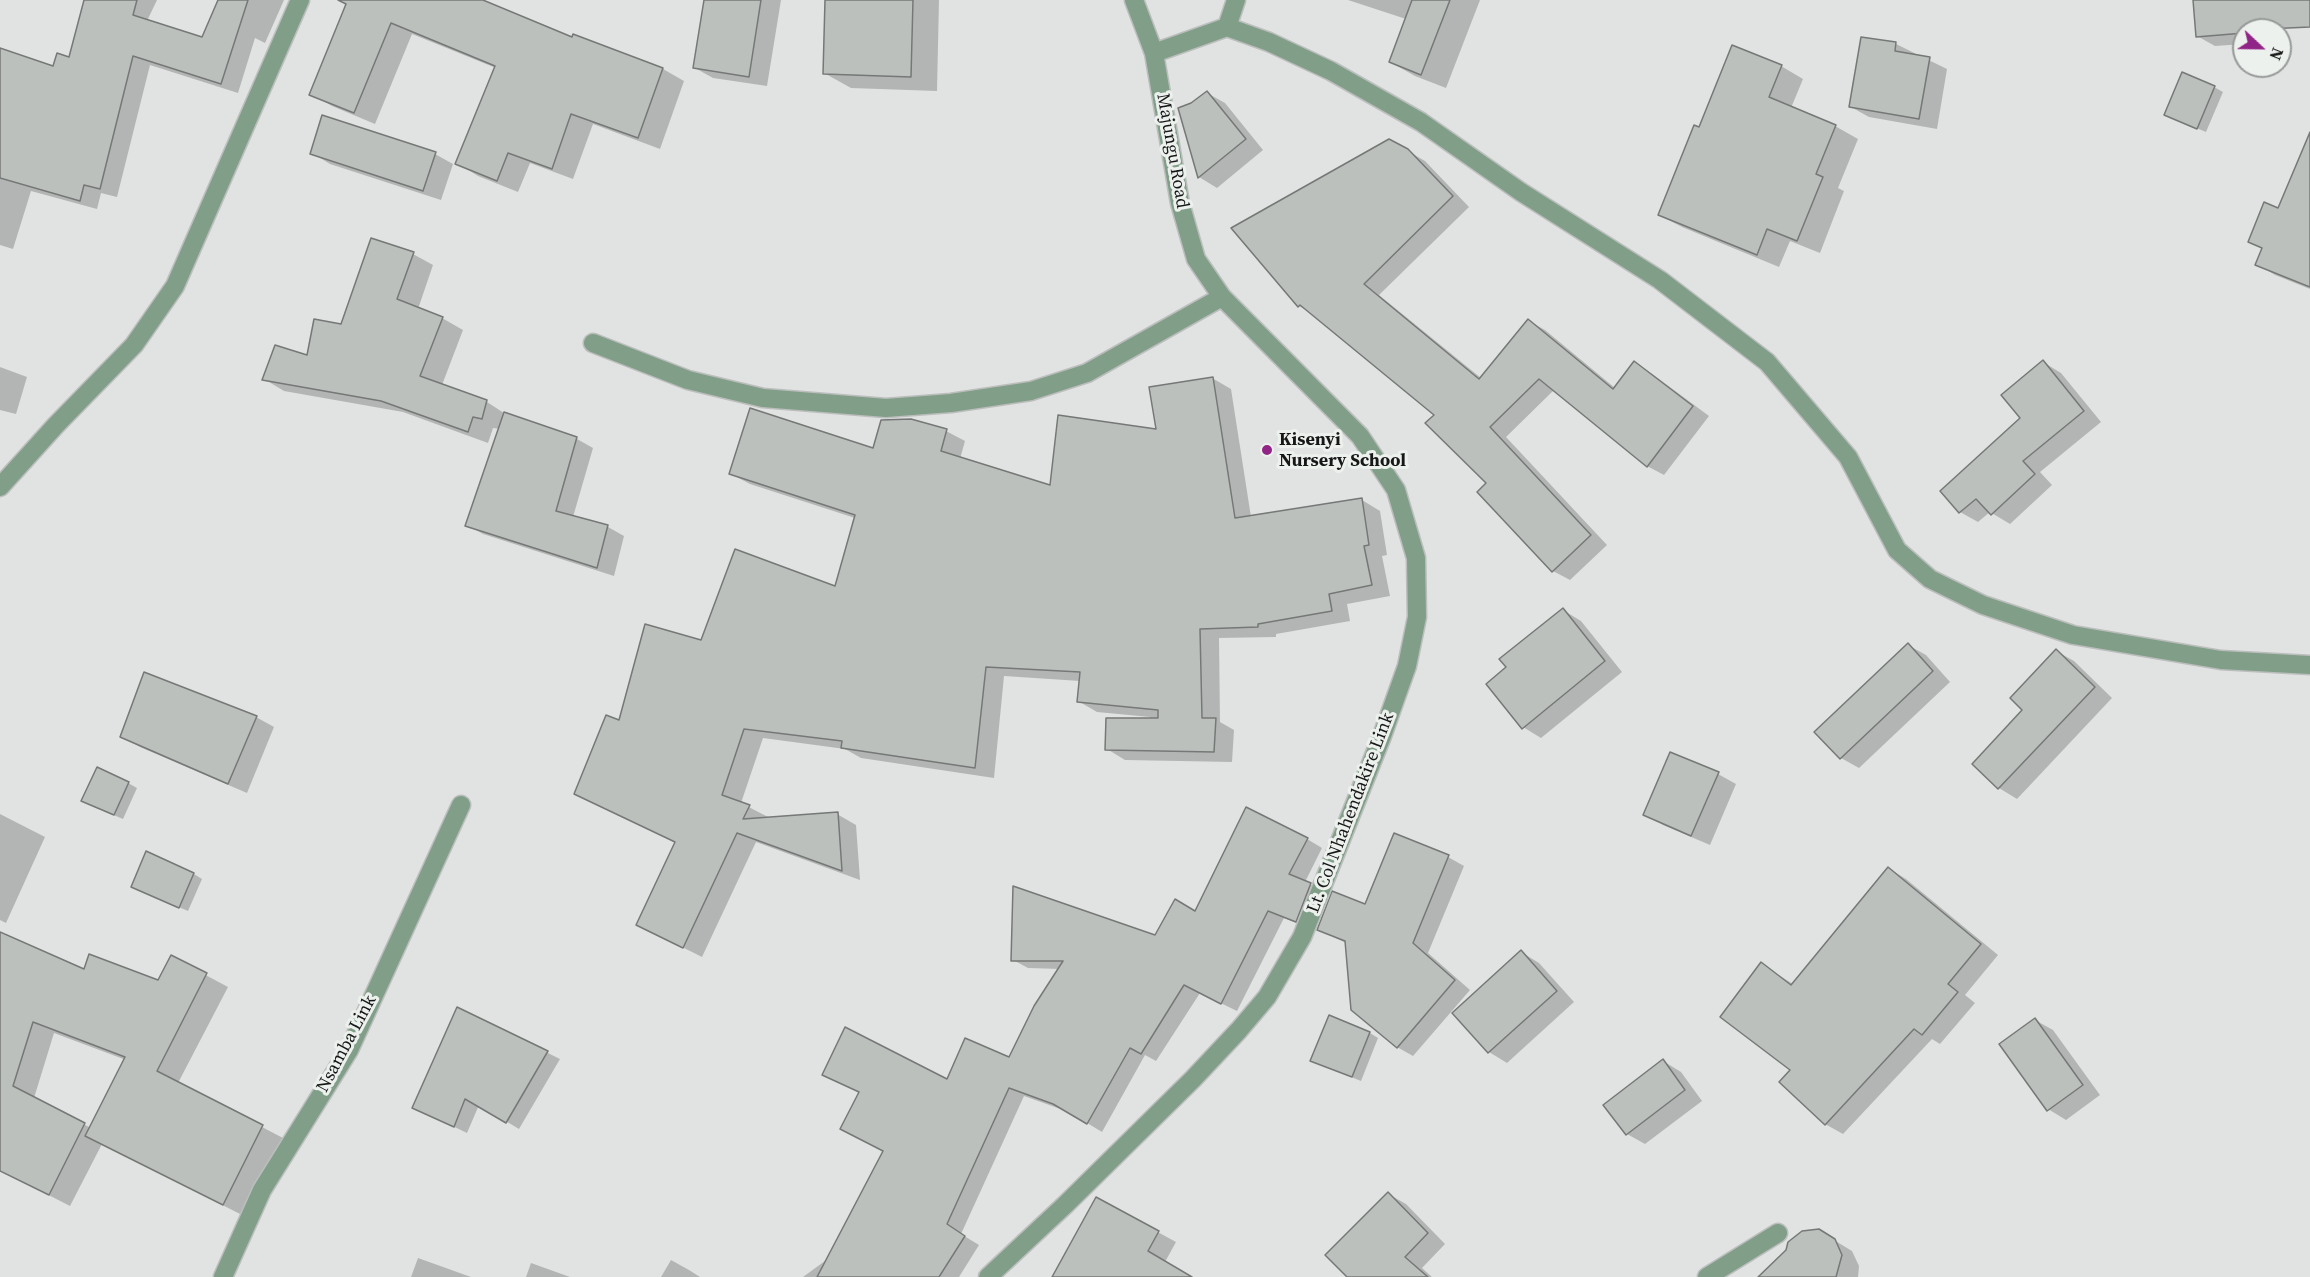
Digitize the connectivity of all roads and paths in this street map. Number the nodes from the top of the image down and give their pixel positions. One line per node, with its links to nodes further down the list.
1 (300, 0): 8 (street)
2 (1134, 0): 5 (street, Majungu Road)
3 (1236, 0): 4 (street)
4 (1227, 27): 5 (street); 9 (street)
5 (1154, 53): 6 (street, Majungu Road)
6 (1222, 297): 7 (street); 13 (street, Lt. Col Nhahendakire Link)
7 (593, 343)
8 (0, 487)
9 (2310, 665)
10 (461, 805): 12 (street, Nsamba Link)
11 (1779, 1233): 14 (street)
12 (223, 1277)
13 (988, 1277)
14 (1707, 1277)

